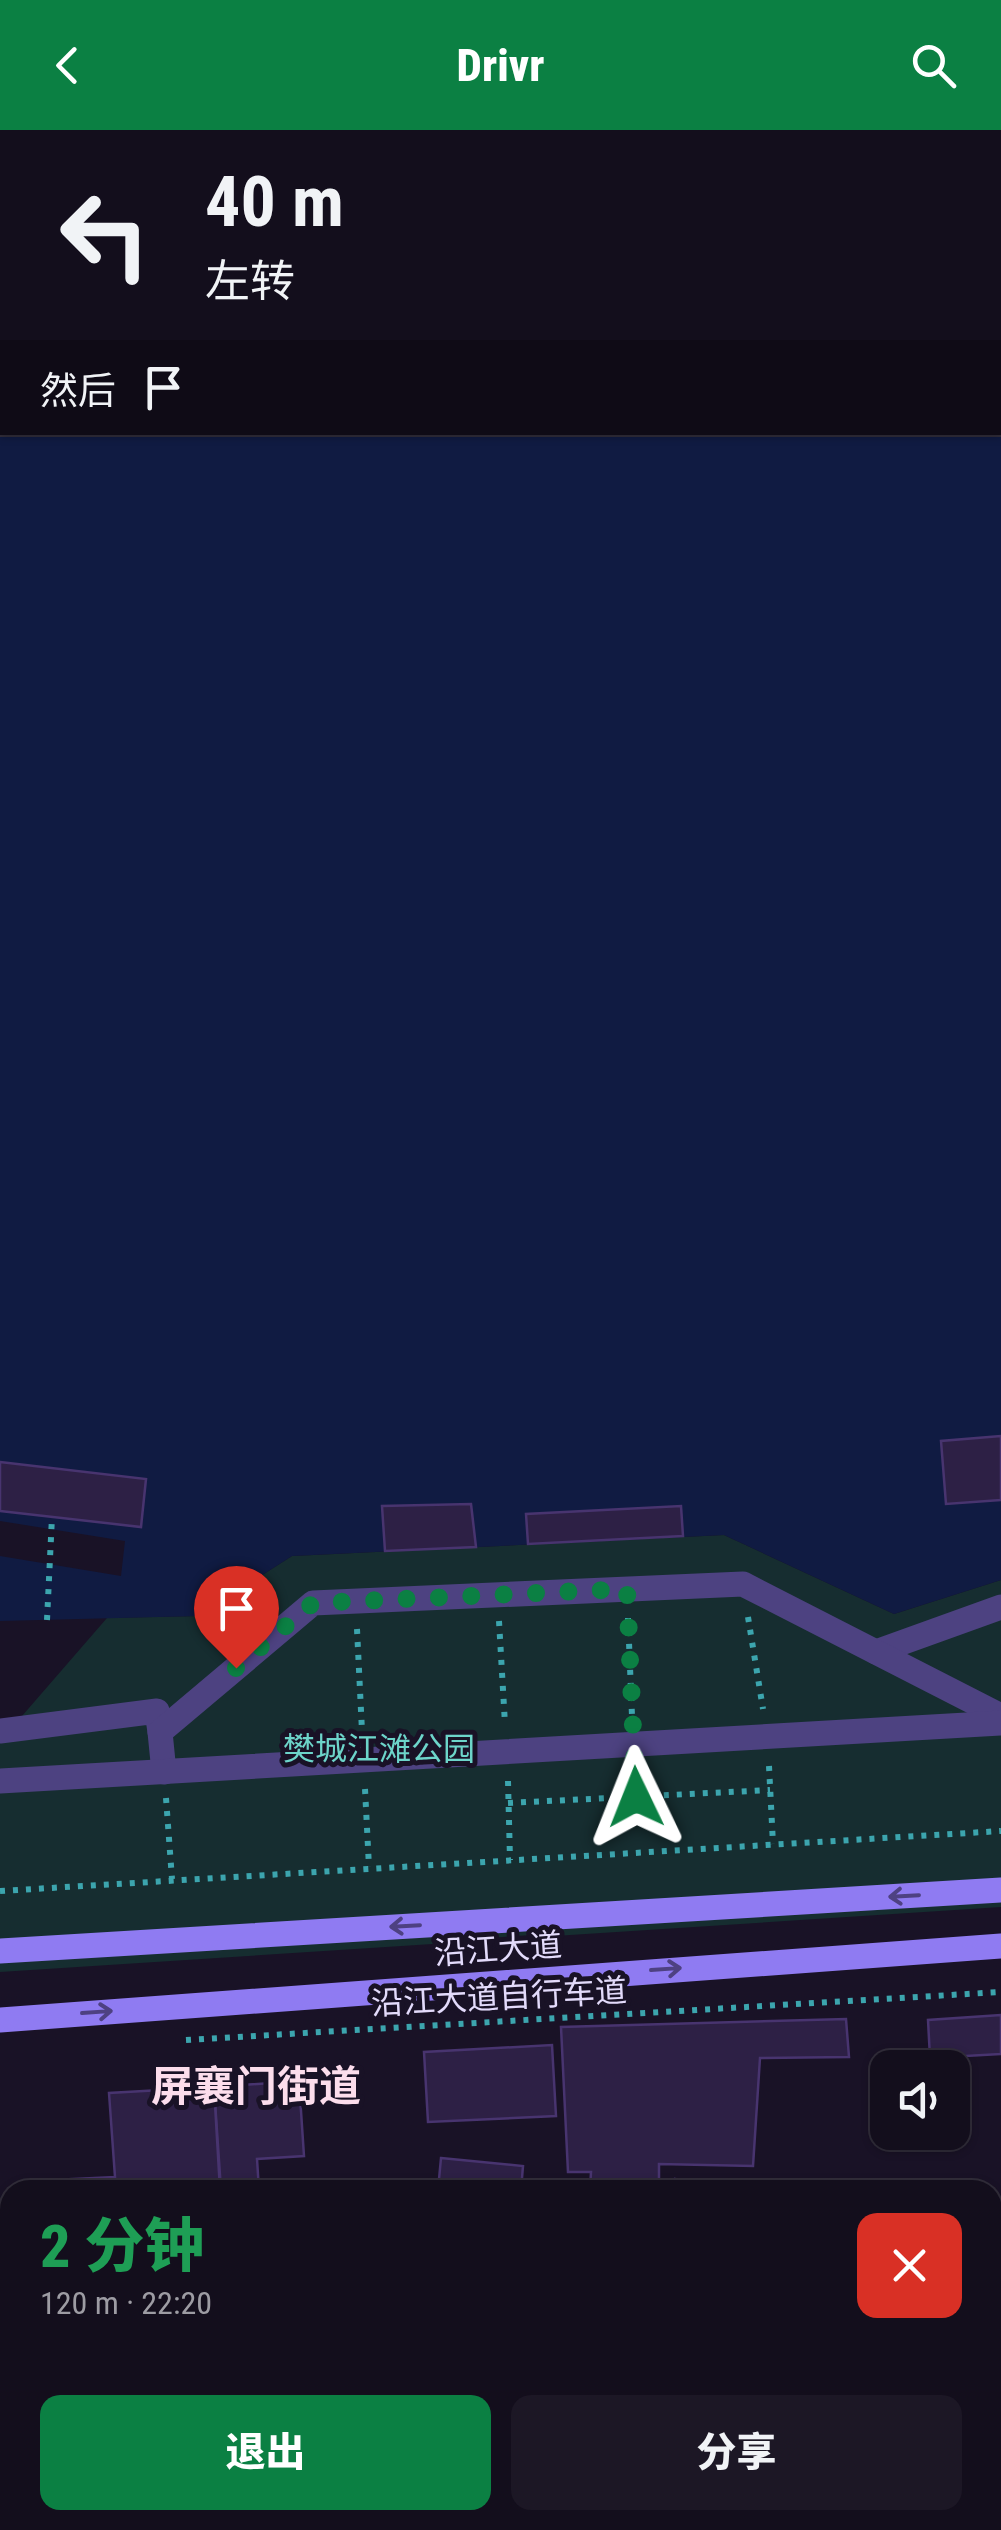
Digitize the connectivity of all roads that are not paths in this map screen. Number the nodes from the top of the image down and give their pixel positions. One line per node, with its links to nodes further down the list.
1 (1001, 1606): 2 (street)
2 (876, 1652): 3 (street); 5 (street)
3 (1001, 1720): 6 (street)
4 (0, 1731): 5 (street)
5 (160, 1732): 6 (street)
6 (164, 1772): 7 (street)
7 (0, 1782)
8 (1001, 1890): 10 (main road, 沿江大道, one-way to 10)
9 (1001, 1946): 11 (main road, 沿江大道, one-way to 9)
10 (0, 1951)
11 (0, 2020)

